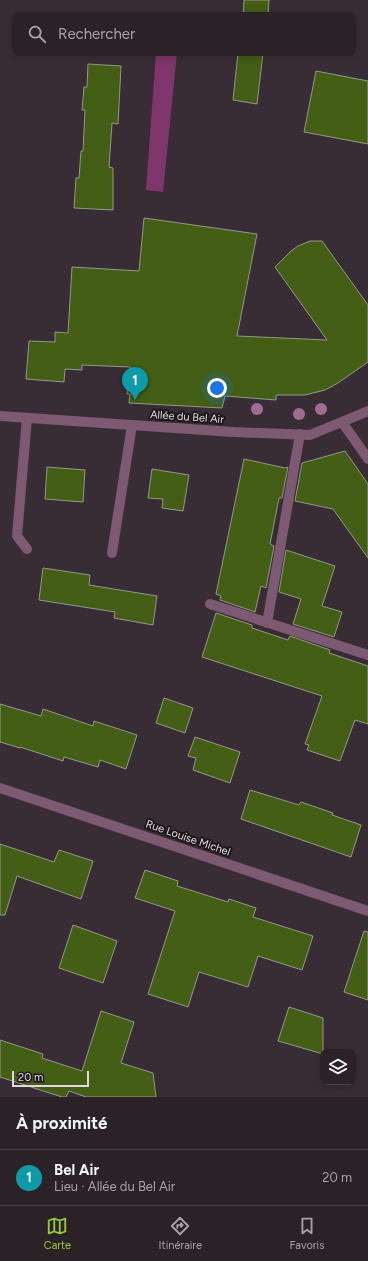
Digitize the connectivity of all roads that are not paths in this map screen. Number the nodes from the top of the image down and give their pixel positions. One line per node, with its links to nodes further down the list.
1 (368, 411): 4 (street, Allée du Bel Air)
2 (0, 416): 3 (street, Allée du Bel Air)
3 (27, 418): 5 (street, Allée du Bel Air); 8 (street)
4 (342, 422): 6 (street, Allée du Bel Air); 7 (street)
5 (132, 425): 6 (street, Allée du Bel Air); 9 (street)
6 (300, 434): 11 (street)
7 (368, 459)
8 (27, 549)
9 (112, 553)
10 (210, 604): 11 (street)
11 (267, 623): 12 (street)
12 (368, 655)
13 (0, 788): 14 (street, Rue Louise Michel)
14 (368, 911)

